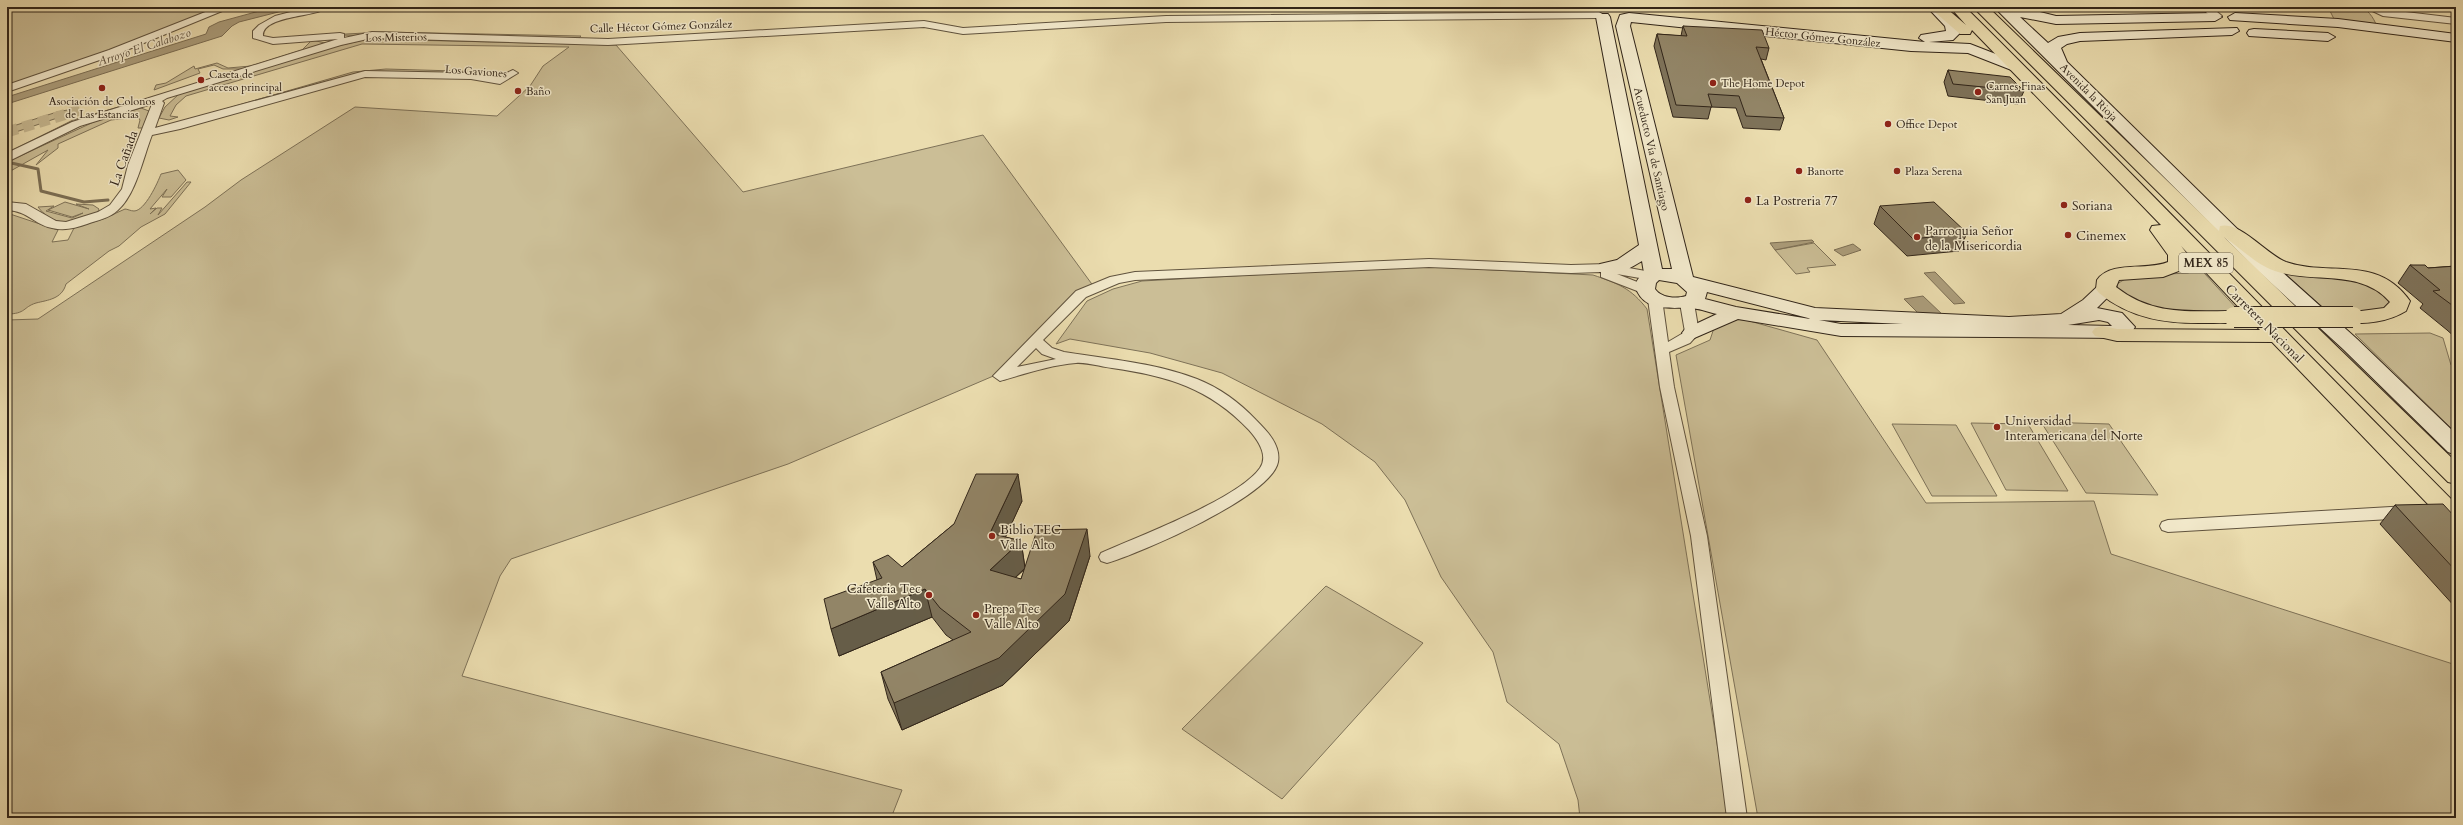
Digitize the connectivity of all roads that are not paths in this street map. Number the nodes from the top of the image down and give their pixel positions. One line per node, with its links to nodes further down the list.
1 (227, 7): 34 (street)
2 (324, 7): 21 (street)
3 (1486, 7): 10 (street, Calle Héctor Gómez González)
4 (1935, 7): 14 (street, Héctor Gómez González); 28 (highway)
5 (1957, 7): 28 (highway, Carretera Nacional / MEX 85)
6 (1980, 7): 59 (highway, Carretera Nacional / MEX 85)
7 (2002, 7): 30 (street)
8 (2005, 7): 15 (street, Avenida la Rioja)
9 (2369, 7): 17 (street)
10 (1372, 12): 11 (street, Calle Héctor Gómez González); 16 (street, Calle Héctor Gómez González); 19 (street, Calle Héctor Gómez González)
11 (1599, 13): 13 (street, Héctor Gómez González); 43 (street, Acueducto Vía de Santiago)
12 (2222, 16): 15 (street, Avenida la Rioja); 20 (street, Avenida la Rioja); 23 (street, Avenida la Rioja); 24 (street)
13 (1627, 17): 14 (street, Héctor Gómez González); 14 (street); 44 (street, Acueducto Vía de Santiago)
14 (1656, 17): 31 (street, Héctor Gómez González)
15 (2082, 20): 20 (street)
16 (959, 21): 18 (street, Calle Héctor Gómez González); 19 (street)
17 (2456, 21)
18 (924, 22): 19 (street, Calle Héctor Gómez González); 25 (street, Calle Héctor Gómez González)
19 (973, 30)
20 (2102, 36): 30 (street, Avenida la Rioja)
21 (327, 37): 22 (street); 26 (street)
22 (357, 38): 25 (street, Los Misterios); 26 (street, Los Misterios)
23 (2456, 38)
24 (2345, 39)
25 (581, 40)
26 (339, 42): 32 (street, Los Misterios)
27 (2373, 42): 29 (street)
28 (1997, 48): 31 (highway, Carretera Nacional / MEX 85)
29 (2417, 48)
30 (2060, 63): 42 (street, Avenida la Rioja)
31 (2014, 66): 40 (highway, Carretera Nacional / MEX 85)
32 (256, 68): 33 (street); 35 (street)
33 (179, 87): 35 (street); 36 (street)
34 (7, 89)
35 (153, 99): 36 (street); 38 (street, La Cañada)
36 (128, 107): 39 (street)
37 (174, 124): 37 (street, Los Gaviones); 38 (street, Los Gaviones)
38 (146, 133): 41 (street, La Cañada)
39 (7, 158)
40 (2122, 172): 48 (highway); 54 (highway, Carretera Nacional / MEX 85)
41 (7, 206)
42 (2227, 230): 48 (highway, bridge); 58 (street, Avenida la Rioja)
43 (1649, 246): 45 (street); 47 (street, Acueducto Vía de Santiago)
44 (1675, 248): 49 (street, Acueducto Vía de Santiago); 50 (street)
45 (1608, 268): 46 (street); 47 (street)
46 (1571, 269): 47 (street); 55 (street)
47 (1651, 285): 49 (street); 49 (street); 56 (street)
48 (2106, 289): 51 (street)
49 (1688, 291): 50 (street); 53 (street)
50 (1740, 305): 51 (street); 52 (street); 53 (street)
51 (2051, 322): 52 (street)
52 (2102, 332): 54 (highway)
53 (1692, 333): 56 (street)
54 (2278, 336): 60 (highway, Carretera Nacional / MEX 85)
55 (1036, 341): 57 (street); 57 (street)
56 (1663, 350): 63 (street)
57 (1078, 359): 62 (street)
58 (2456, 447)
59 (2456, 476)
60 (2451, 514): 61 (street)
61 (2168, 526)
62 (1107, 557)
63 (1737, 818)

